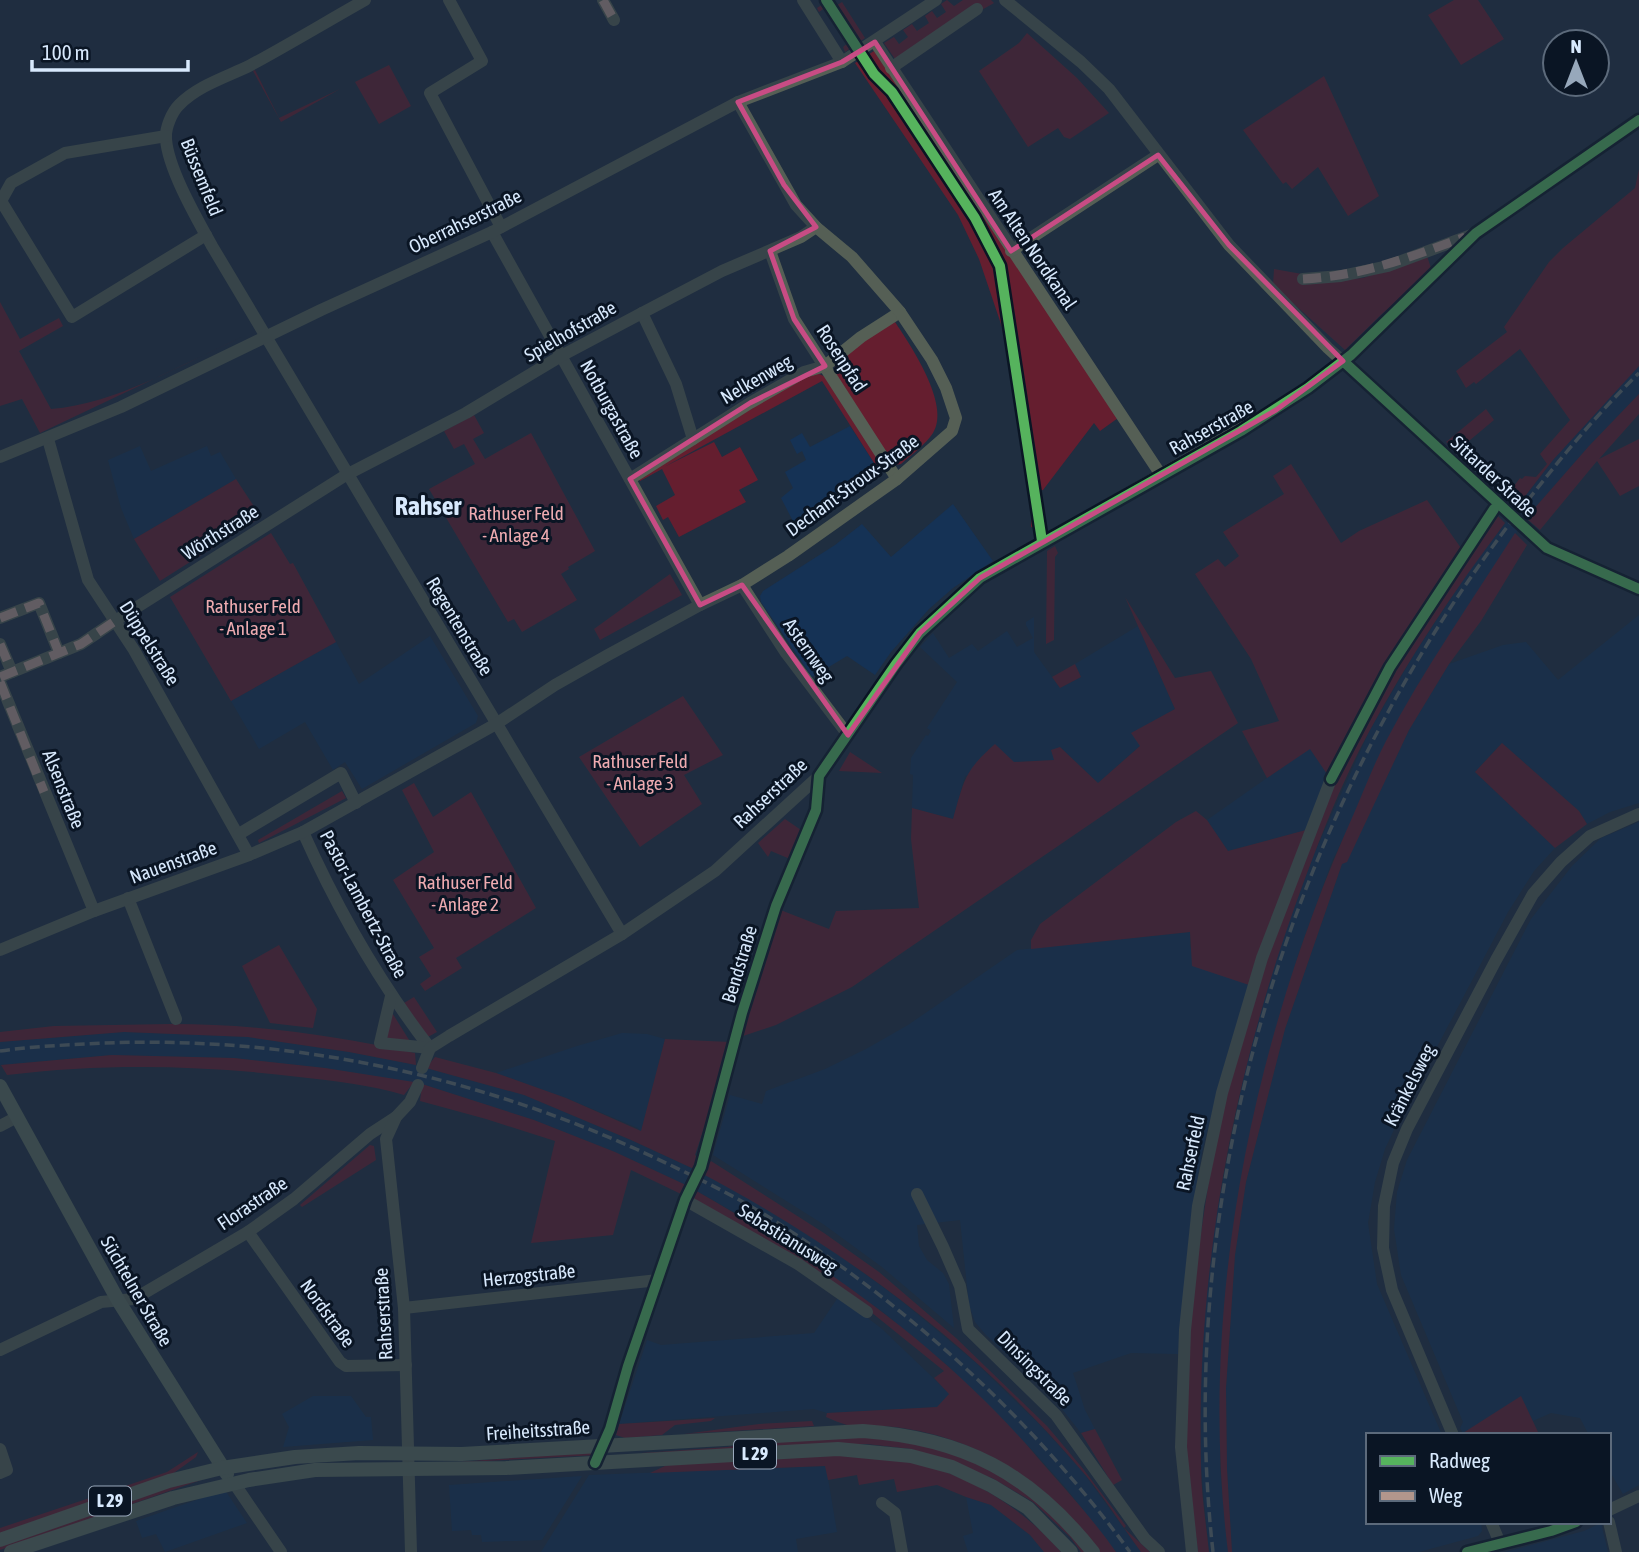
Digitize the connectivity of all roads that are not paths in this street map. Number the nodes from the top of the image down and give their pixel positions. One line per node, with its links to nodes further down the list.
1 (365, 0): 14 (street, Büssemfeld)
2 (449, 0): 17 (street, Notburgastraße)
3 (603, 0): 8 (street)
4 (803, 0): 10 (street)
5 (936, 0): 9 (street, Oberrahserstraße)
6 (1004, 0): 15 (street, Sittarder Straße)
7 (977, 9): 11 (street)
8 (614, 20)
9 (875, 42): 10 (street, Oberrahserstraße); 11 (street, Am Alten Nordkanal)
10 (842, 62): 12 (street, Oberrahserstraße)
11 (891, 68): 21 (street, Am Alten Nordkanal)
12 (738, 102): 16 (street, Dechant-Stroux-Straße); 17 (street, Oberrahserstraße)
13 (1639, 120): 18 (street, Rahserstraße)
14 (166, 136): 19 (street, Büssemfeld); 19 (street)
15 (1158, 155): 21 (street); 27 (street, Sittarder Straße)
16 (816, 227): 20 (street, Spielhofstraße); 23 (street, Dechant-Stroux-Straße)
17 (497, 229): 25 (street, Oberrahserstraße); 26 (street, Notburgastraße)
18 (1476, 233): 22 (street, Rahserstraße); 27 (street, Rahserstraße)
19 (206, 235): 25 (street, Büssemfeld)
20 (770, 251): 24 (street, Spielhofstraße); 28 (street, Rosenpfad)
21 (1011, 251): 33 (street, Am Alten Nordkanal)
22 (1303, 279)
23 (900, 312): 28 (street, Nelkenweg); 34 (street, Dechant-Stroux-Straße)
24 (642, 313): 26 (street, Spielhofstraße); 30 (street)
25 (265, 337): 29 (street, Oberrahserstraße); 32 (street, Regentenstraße)
26 (561, 356): 32 (street, Spielhofstraße); 35 (street, Notburgastraße)
27 (1343, 361): 33 (street, Rahserstraße); 37 (street, Sittarder Straße)
28 (825, 366): 30 (street, Nelkenweg); 34 (street, Rosenpfad)
29 (48, 439): 31 (street, Oberrahserstraße); 40 (street, Düppelstraße)
30 (693, 439): 35 (street, Nelkenweg)
31 (0, 457)
32 (346, 475): 40 (street, Wörthstraße); 44 (street, Regentenstraße)
33 (1161, 475): 45 (street, Rahserstraße)
34 (897, 479): 36 (street, Dechant-Stroux-Straße)
35 (630, 480): 38 (street, Notburgastraße)
36 (742, 585): 38 (street, Dechant-Stroux-Straße); 45 (street, Asternweg)
37 (1639, 589)
38 (700, 605): 44 (street, Dechant-Stroux-Straße)
39 (0, 618): 42 (street)
40 (115, 621): 42 (street); 51 (street, Düppelstraße)
41 (0, 644): 43 (street, Alsenstraße)
42 (59, 653): 43 (street)
43 (4, 677): 54 (street, Alsenstraße)
44 (496, 724): 48 (street, Nauenstraße); 55 (street, Regentenstraße)
45 (848, 735): 46 (street, Rahserstraße)
46 (819, 776): 55 (street, Rahserstraße); 66 (street, Bendstraße)
47 (1331, 779): 105 (street, Rahserfeld)
48 (356, 803): 50 (street, Nauenstraße); 51 (street, Nauenstraße)
49 (1639, 814): 75 (street, Kränkelsweg)
50 (303, 832): 52 (street, Nauenstraße); 57 (street, Pastor-Lambertz-Straße)
51 (239, 834): 52 (street, Düppelstraße)
52 (250, 855): 53 (street, Nauenstraße)
53 (128, 898): 54 (street, Nauenstraße); 58 (street)
54 (94, 911): 56 (street, Nauenstraße)
55 (622, 934): 59 (street, Rahserstraße)
56 (0, 950)
57 (391, 996): 59 (street, Pastor-Lambertz-Straße); 59 (street, Pastor-Lambertz-Straße)
58 (176, 1018)
59 (430, 1048): 60 (street)
60 (422, 1068)
61 (418, 1085): 64 (street, Rahserstraße)
62 (0, 1086): 63 (main road, Süchtelner Straße)
63 (17, 1116): 65 (street); 70 (main road, Süchtelner Straße)
64 (396, 1117): 68 (street, Florastraße); 71 (street, Rahserstraße)
65 (0, 1126)
66 (701, 1167)
67 (917, 1194): 104 (street, Dinsingstraße)
68 (248, 1232): 70 (street, Florastraße); 74 (street, Nordstraße)
69 (658, 1280): 71 (street, Herzogstraße); 72 (street, Sebastianusweg); 77 (street)
70 (119, 1302): 73 (street, Florastraße); 79 (main road, Süchtelner Straße)
71 (404, 1308): 74 (street, Rahserstraße)
72 (867, 1312)
73 (0, 1350)
74 (405, 1366): 80 (street, Rahserstraße)
75 (1452, 1433)
76 (632, 1443): 77 (main road, Freiheitsstraße / L 29); 81 (main road); 103 (main road, Freiheitsstraße / L 29)
77 (604, 1445): 80 (main road, Freiheitsstraße / L 29); 82 (street)
78 (0, 1449): 86 (street)
79 (212, 1453): 83 (main road, Süchtelner Straße); 85 (main road)
80 (407, 1454): 83 (main road, Freiheitsstraße / L 29); 84 (street, Rahserstraße)
81 (633, 1462): 82 (main road, Freiheitsstraße / L 29); 102 (main road, Freiheitsstraße / L 29)
82 (595, 1464): 84 (main road, Freiheitsstraße / L 29)
83 (222, 1468): 85 (main road, Freiheitsstraße / L 29); 88 (main road, Süchtelner Straße)
84 (408, 1470): 87 (main road, Freiheitsstraße / L 29); 100 (street, Rahserstraße)
85 (206, 1471): 96 (main road, Freiheitsstraße / L 29)
86 (0, 1473)
87 (249, 1480): 88 (main road, Freiheitsstraße / L 29); 92 (street, Süchtelner Straße)
88 (234, 1483): 92 (street, Süchtelner Straße); 98 (main road, Freiheitsstraße / L 29)
89 (1639, 1496): 91 (street)
90 (881, 1503): 101 (street)
91 (1611, 1509)
92 (252, 1510): 99 (street, Süchtelner Straße)
93 (1492, 1524): 97 (street)
94 (1570, 1524): 97 (street)
95 (1609, 1524): 107 (street)
96 (0, 1540)
97 (1500, 1543): 106 (street)
98 (11, 1552)
99 (281, 1552)
100 (411, 1552)
101 (902, 1552)
102 (1071, 1552)
103 (1093, 1552)
104 (1159, 1552)
105 (1192, 1552)
106 (1467, 1552)
107 (1616, 1552)

